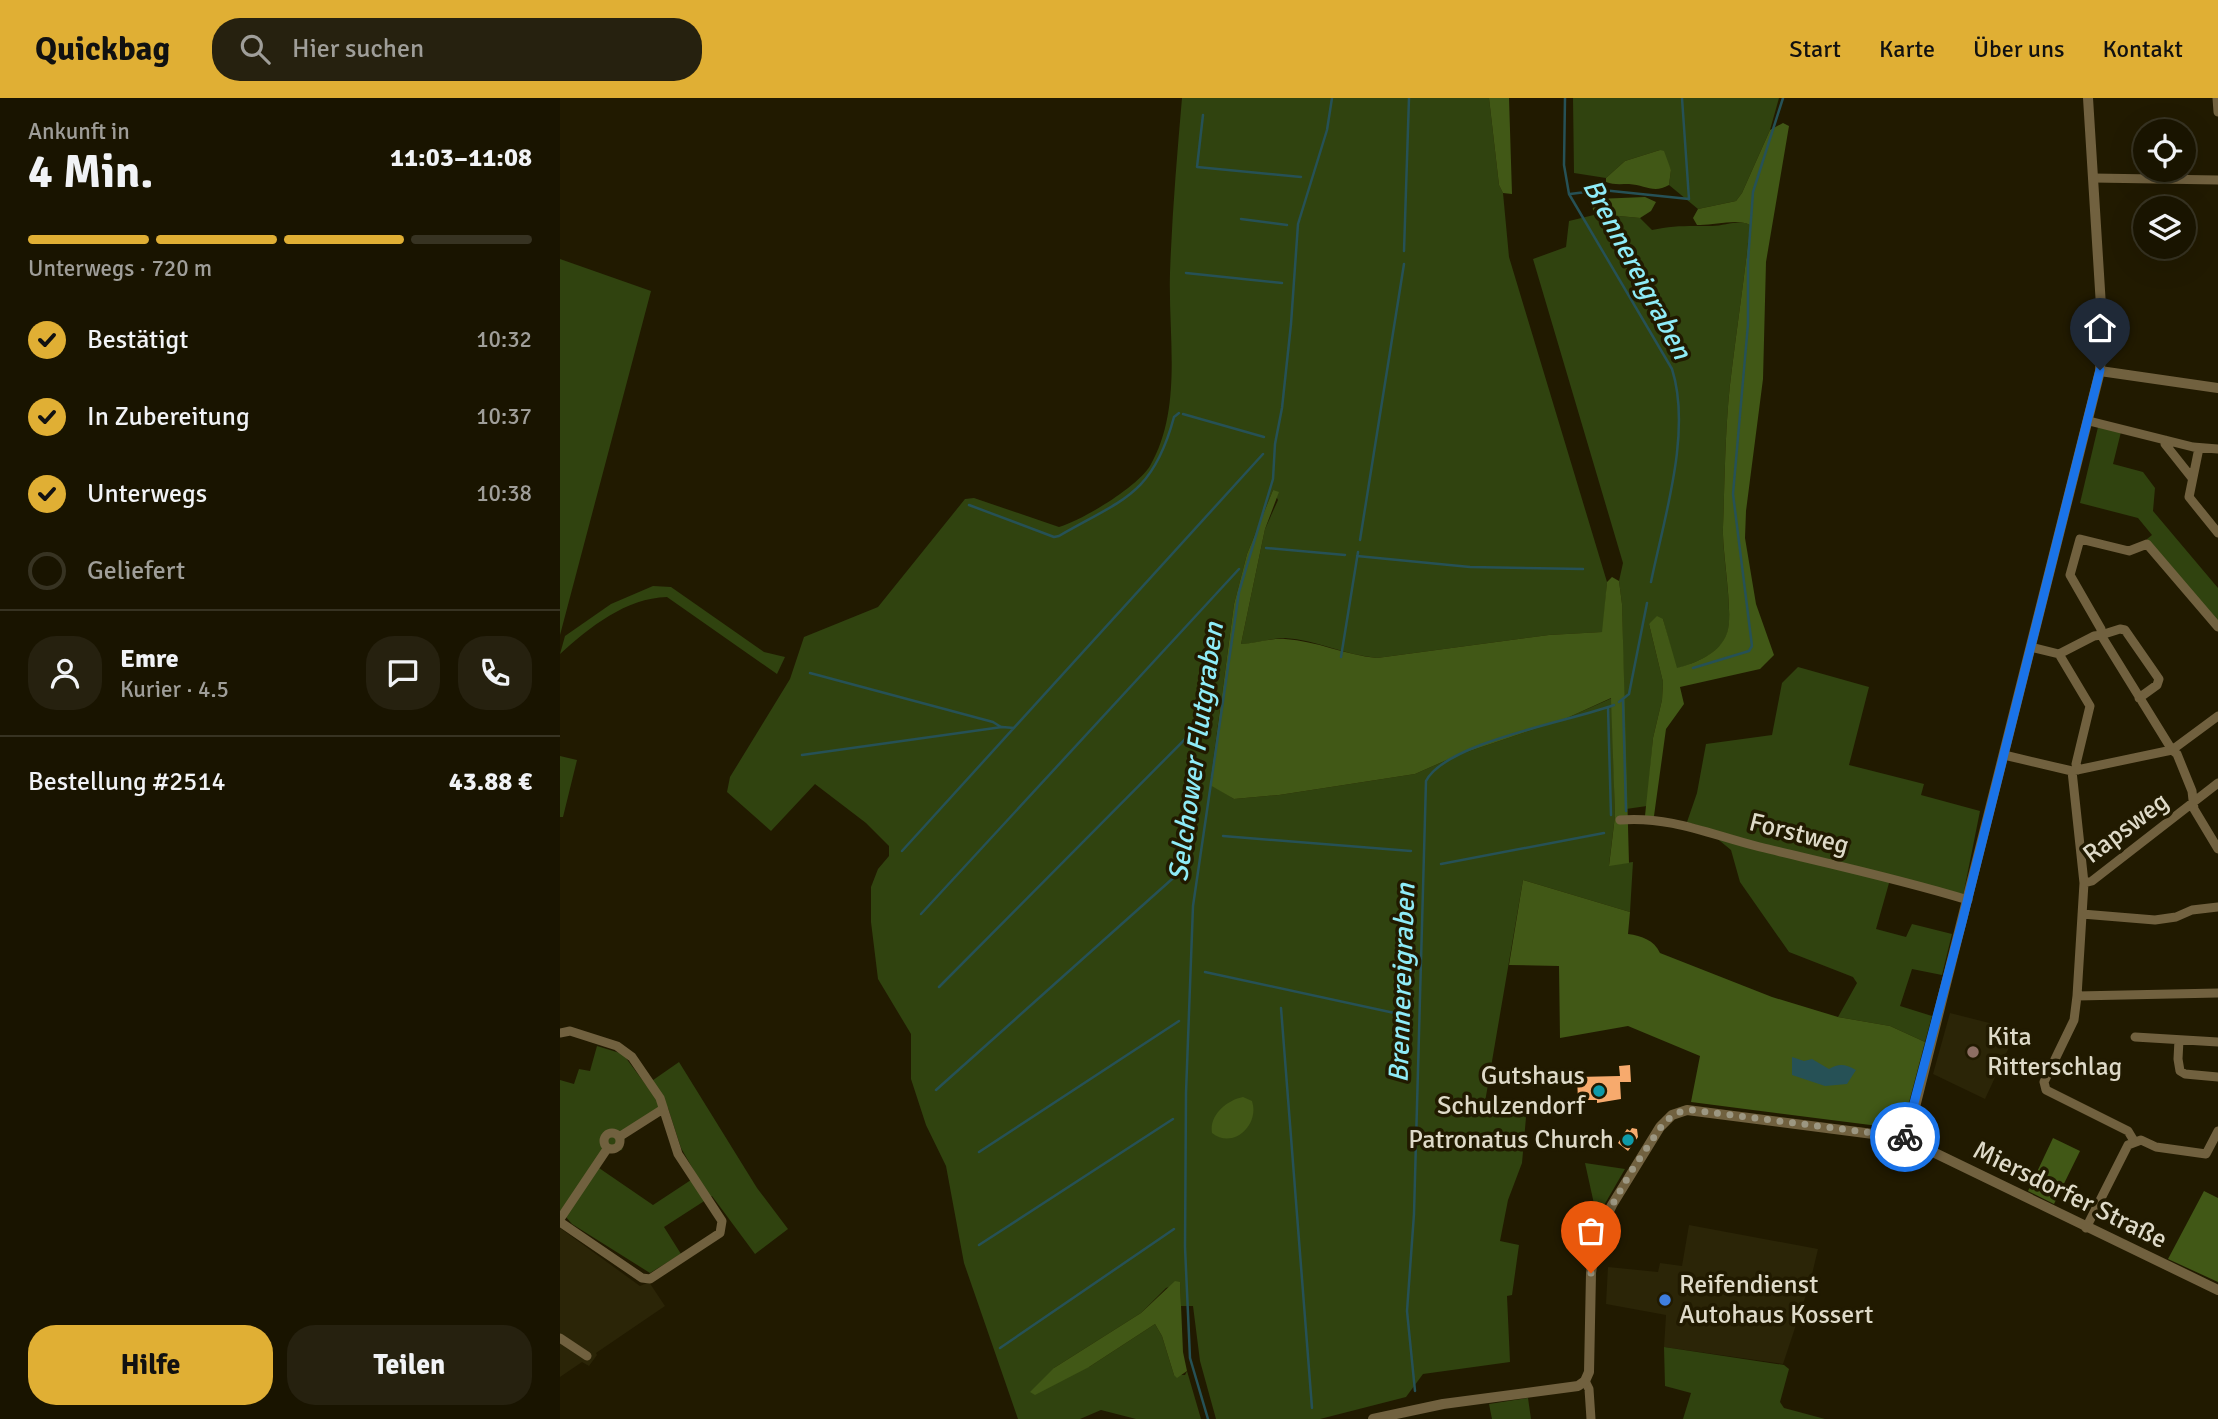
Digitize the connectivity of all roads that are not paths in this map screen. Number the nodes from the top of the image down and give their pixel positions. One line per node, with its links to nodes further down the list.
1 (2088, 98): 4 (street)
2 (2217, 98): 3 (street)
3 (2218, 112)
4 (2093, 178): 5 (street); 6 (street)
5 (2218, 180)
6 (2100, 370): 7 (street); 8 (street)
7 (2218, 388)
8 (2089, 421): 9 (street); 16 (street)
9 (2165, 440): 10 (street); 12 (street)
10 (2199, 448): 11 (street); 12 (street)
11 (2218, 449)
12 (2192, 478): 13 (street)
13 (2218, 533)
14 (2218, 627): 15 (street)
15 (2101, 635): 17 (street); 18 (street); 18 (street)
16 (2031, 647): 17 (street); 21 (street)
17 (2059, 654): 22 (street)
18 (2139, 698): 20 (street)
19 (2216, 720): 20 (street)
20 (2172, 750): 22 (street); 24 (street)
21 (2004, 755): 22 (street); 28 (street)
22 (2075, 770): 27 (street)
23 (2218, 783): 24 (street, Rapsweg)
24 (2192, 804): 26 (street); 27 (street, Rapsweg)
25 (1620, 820): 28 (street, Forstweg)
26 (2218, 849)
27 (2084, 883): 30 (street)
28 (1968, 900): 40 (street)
29 (2218, 907): 30 (street)
30 (2082, 915): 32 (street)
31 (2218, 993): 32 (street)
32 (2077, 996): 41 (street)
33 (560, 1032): 38 (street)
34 (2135, 1037): 35 (street)
35 (2179, 1040): 36 (street); 37 (street)
36 (2218, 1042)
37 (2218, 1077)
38 (663, 1109): 42 (street); 42 (street)
39 (2218, 1131): 41 (street)
40 (1904, 1138): 43 (street, Miersdorfer Straße); 47 (street, Miersdorfer Straße)
41 (2134, 1141): 43 (street)
42 (560, 1221)
43 (2087, 1227): 44 (street, Miersdorfer Straße)
44 (2218, 1290)
45 (560, 1338): 46 (street)
46 (587, 1356)
47 (1585, 1381): 48 (street); 49 (street)
48 (1373, 1419)
49 (1591, 1419)

